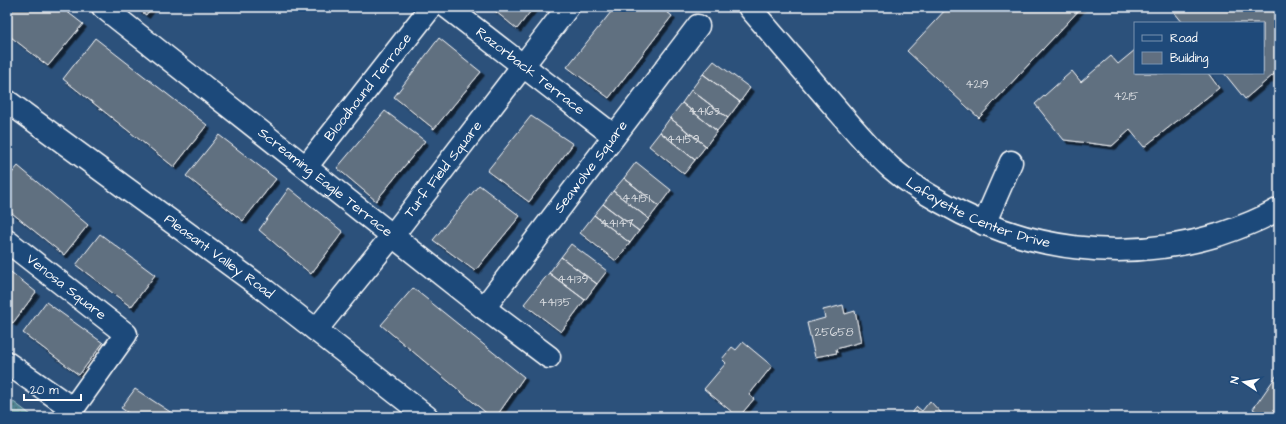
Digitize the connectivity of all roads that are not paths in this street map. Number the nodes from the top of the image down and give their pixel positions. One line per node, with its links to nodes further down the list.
1 (103, 7): 11 (street, Screaming Eagle Terrace)
2 (431, 7): 11 (street, Bloodhound Terrace)
3 (447, 7): 7 (street, Razorback Terrace)
4 (568, 7): 7 (street, Turf Field Square)
5 (749, 7): 13 (street, Lafayette Center Drive)
6 (698, 26): 9 (street, Seawolve Square)
7 (524, 65): 9 (street, Razorback Terrace); 14 (street, Turf Field Square)
8 (7, 101): 17 (street, Pleasant Valley Road)
9 (614, 136): 16 (street, Seawolve Square)
10 (1011, 162): 13 (street)
11 (306, 167): 14 (street, Screaming Eagle Terrace)
12 (1279, 209): 13 (street, Lafayette Center Drive)
13 (984, 224)
14 (393, 235): 16 (street, Screaming Eagle Terrace); 17 (street, Turf Field Square)
15 (7, 241): 20 (street, Venosa Square)
16 (484, 308): 18 (street, Screaming Eagle Terrace)
17 (316, 330): 21 (street, Pleasant Valley Road)
18 (549, 357)
19 (7, 363): 20 (street)
20 (70, 413)
21 (427, 417)

